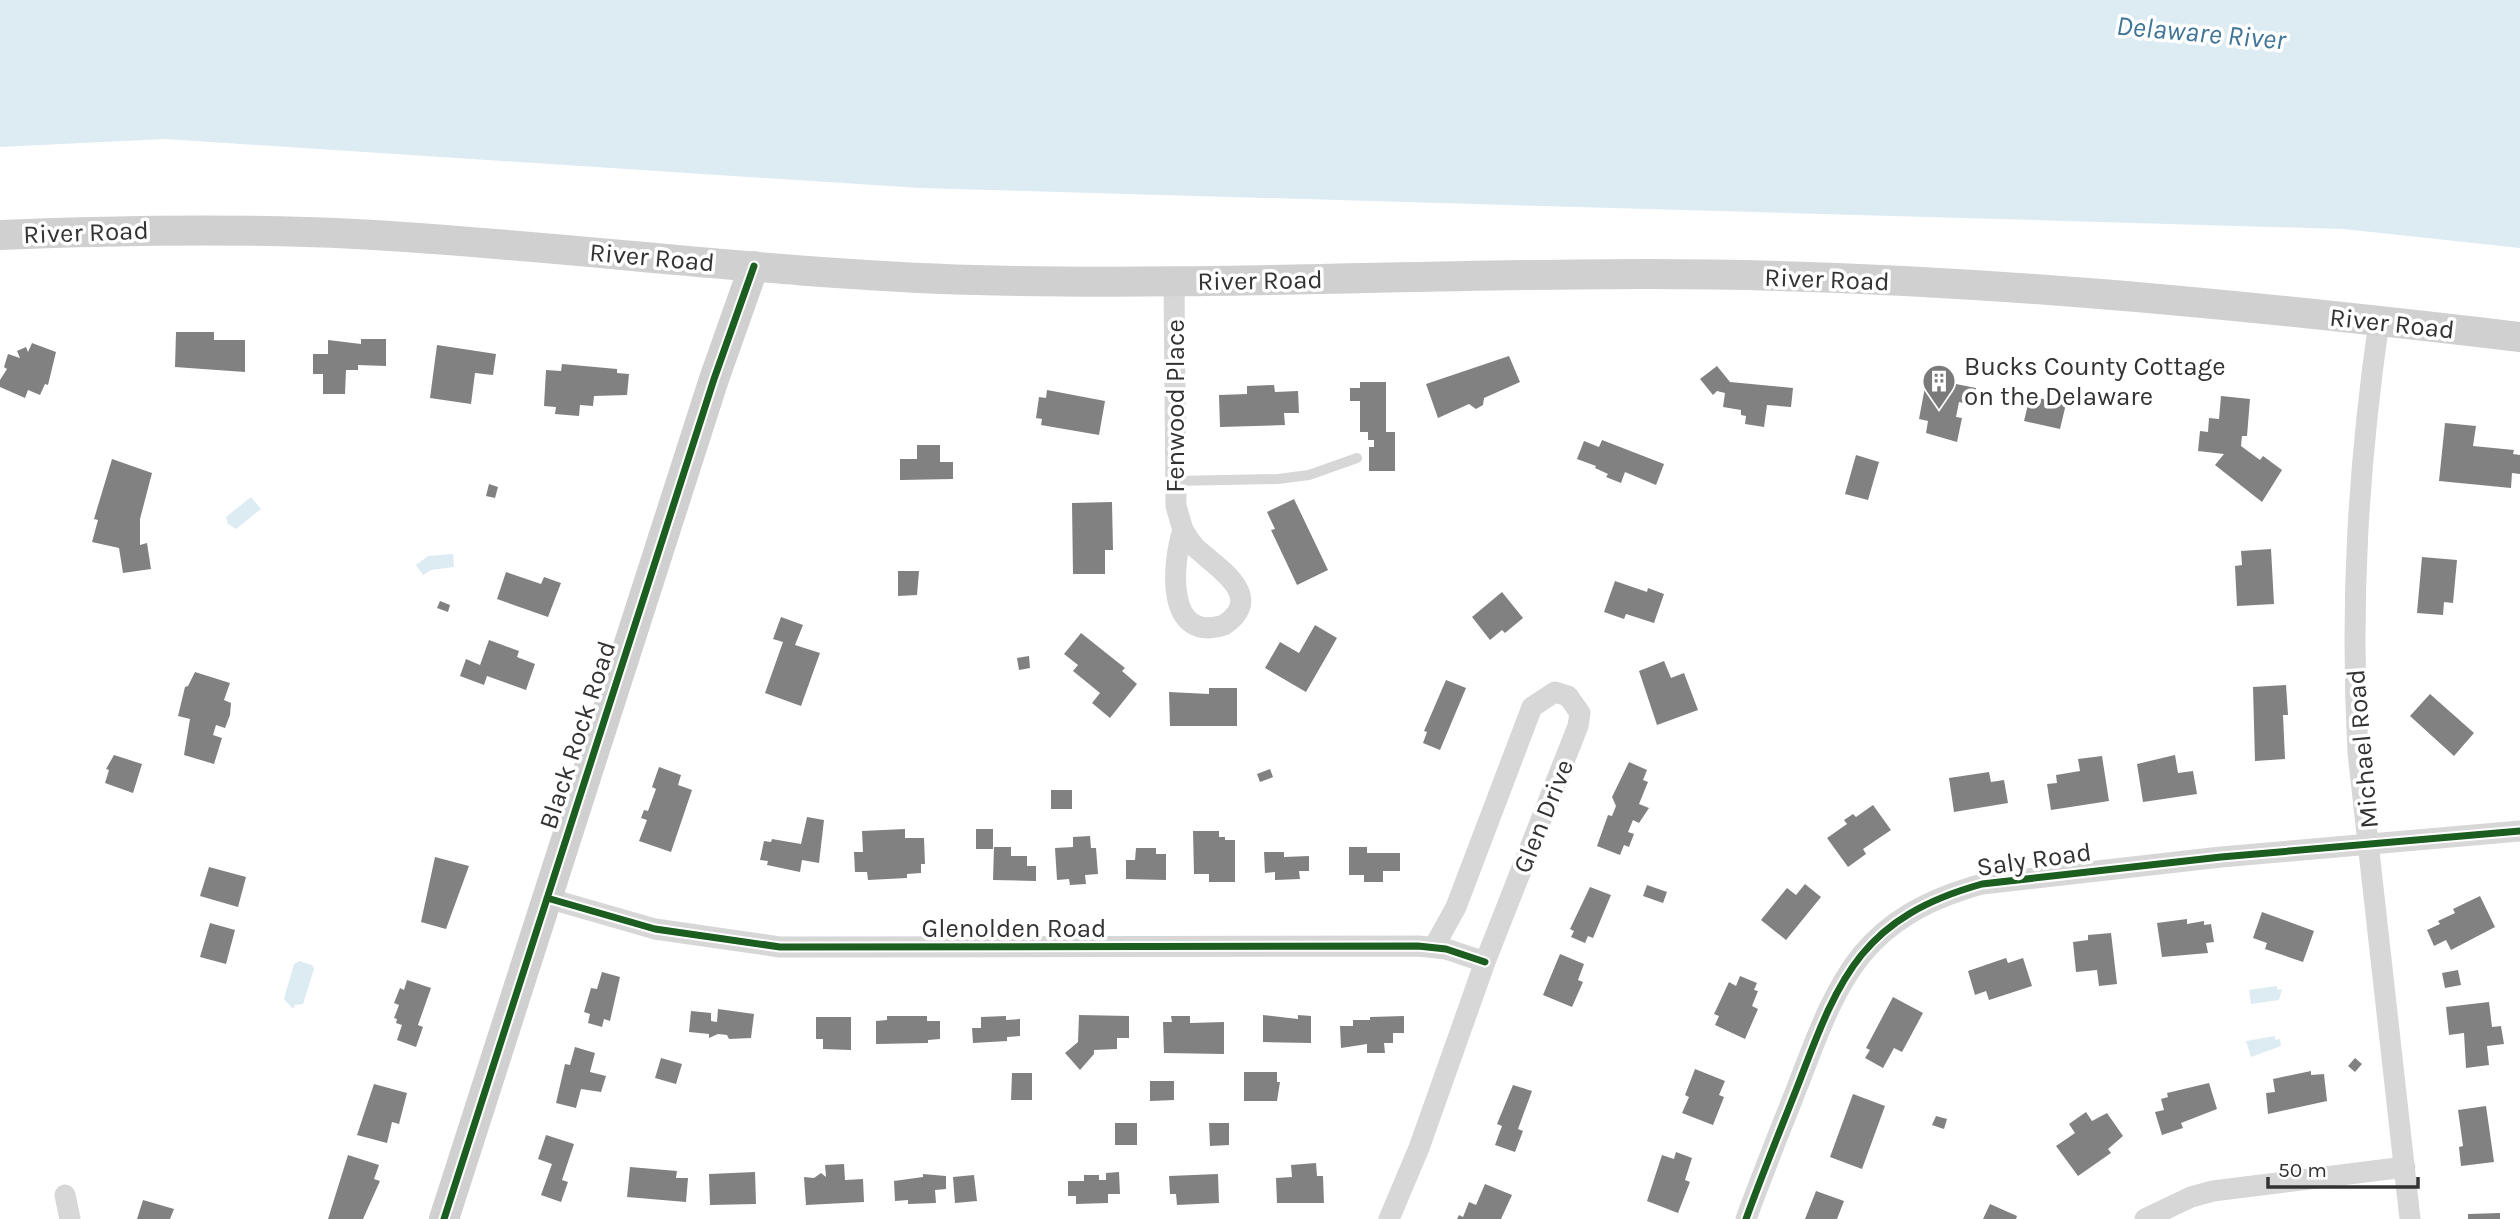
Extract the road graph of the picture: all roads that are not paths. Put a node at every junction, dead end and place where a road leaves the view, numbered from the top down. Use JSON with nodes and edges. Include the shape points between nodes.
{"nodes":[{"id":1,"x":0,"y":235,"type":"edge"},
{"id":2,"x":754,"y":266,"type":"junction"},
{"id":3,"x":1174,"y":282,"type":"junction"},
{"id":4,"x":2379,"y":321,"type":"junction"},
{"id":5,"x":2520,"y":337,"type":"edge"},
{"id":6,"x":1357,"y":458,"type":"dead end"},
{"id":7,"x":1175,"y":481,"type":"junction"},
{"id":8,"x":1183,"y":530,"type":"dead end"},
{"id":9,"x":2520,"y":831,"type":"edge"},
{"id":10,"x":2370,"y":844,"type":"junction"},
{"id":11,"x":547,"y":898,"type":"junction"},
{"id":12,"x":1434,"y":947,"type":"junction"},
{"id":13,"x":1485,"y":962,"type":"junction"},
{"id":14,"x":2405,"y":1167,"type":"junction"},
{"id":15,"x":65,"y":1195,"type":"dead end"},
{"id":16,"x":70,"y":1219,"type":"edge"},
{"id":17,"x":444,"y":1219,"type":"edge"},
{"id":18,"x":1388,"y":1219,"type":"edge"},
{"id":19,"x":1746,"y":1219,"type":"edge"},
{"id":20,"x":2146,"y":1219,"type":"edge"},
{"id":21,"x":2410,"y":1219,"type":"edge"}],
"edges":[{"from":1,"to":2,"type":"main road","name":"River Road","via":[[119,230],[357,234]]},
{"from":2,"to":3,"type":"main road","name":"River Road","via":[[925,278]]},
{"from":2,"to":11,"type":"main road","name":"Black Rock Road"},
{"from":3,"to":4,"type":"main road","name":"River Road","via":[[1648,274],[1825,278],[2131,298]]},
{"from":3,"to":7,"type":"street","name":"Fenwood Place"},
{"from":4,"to":5,"type":"main road","name":"River Road"},
{"from":4,"to":10,"type":"street","name":"Michael Road","via":[[2364,428],[2353,608],[2358,753]]},
{"from":6,"to":7,"type":"lane","via":[[1309,475],[1278,479]]},
{"from":7,"to":8,"type":"street","name":"Fenwood Place"},
{"from":9,"to":10,"type":"street","name":"Saly Road"},
{"from":10,"to":14,"type":"street","name":"Michael Road"},
{"from":10,"to":19,"type":"street","name":"Saly Road","via":[[1982,884],[1920,907],[1892,925],[1846,973],[1830,1002]]},
{"from":11,"to":12,"type":"street","name":"Glenolden Road","via":[[655,929],[780,947]]},
{"from":11,"to":17,"type":"main road","name":"Black Rock Road"},
{"from":12,"to":13,"type":"street","name":"Glenolden Road"},
{"from":12,"to":13,"type":"street","name":"Glen Drive","via":[[1456,908],[1526,718],[1546,695],[1561,693],[1575,703],[1580,713],[1578,726]]},
{"from":13,"to":18,"type":"street","name":"Glen Drive","via":[[1419,1148]]},
{"from":14,"to":20,"type":"street","via":[[2213,1191]]},
{"from":14,"to":21,"type":"street","name":"Michael Road"},
{"from":15,"to":16,"type":"street"}]}
